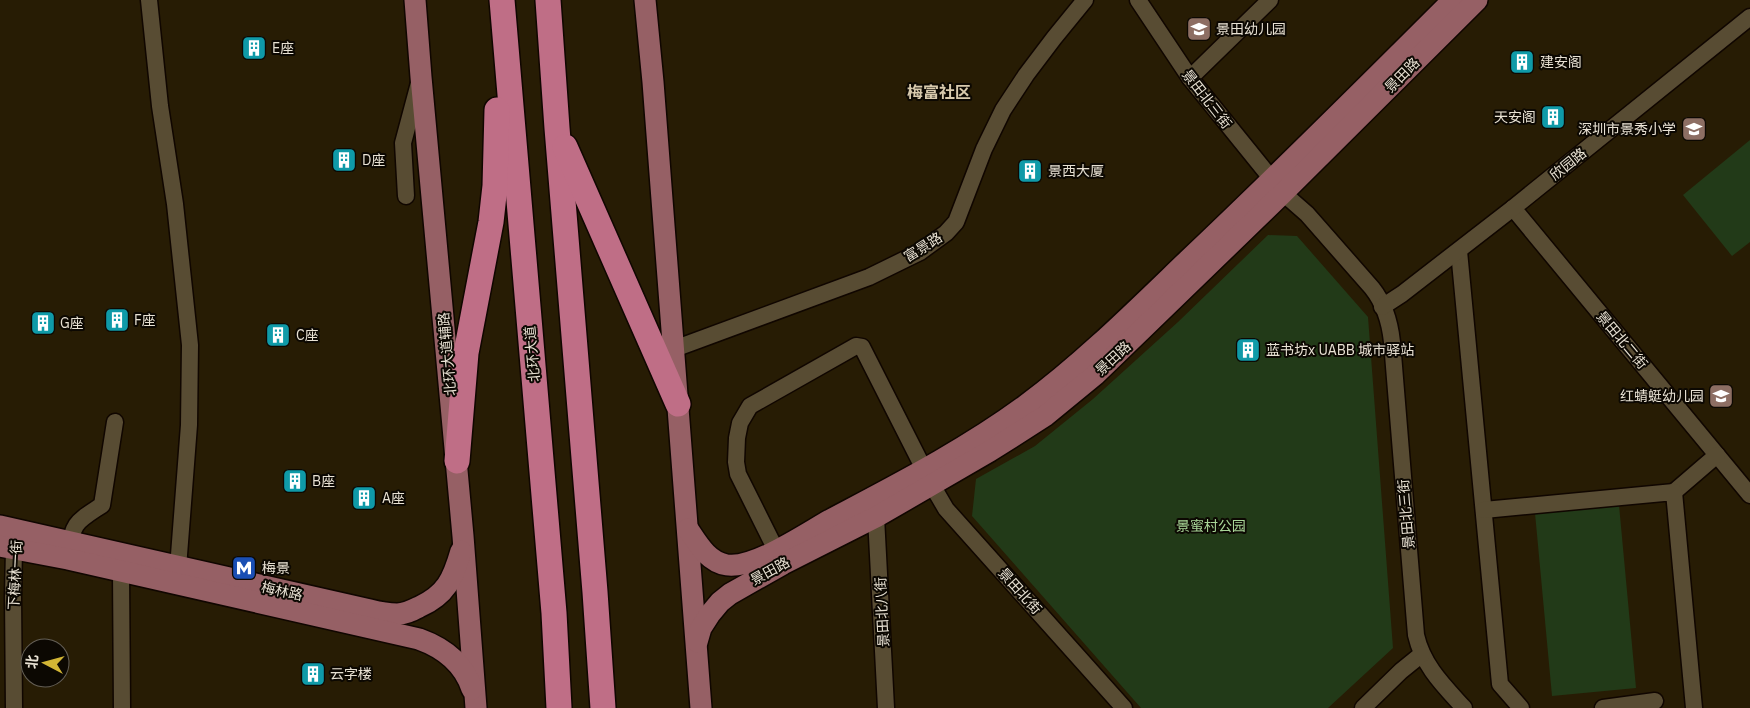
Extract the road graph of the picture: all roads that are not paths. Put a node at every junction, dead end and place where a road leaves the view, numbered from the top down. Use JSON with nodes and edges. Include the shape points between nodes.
{"nodes":[{"id":1,"x":149,"y":0,"type":"edge"},
{"id":2,"x":415,"y":0,"type":"edge"},
{"id":3,"x":501,"y":0,"type":"edge"},
{"id":4,"x":548,"y":0,"type":"edge"},
{"id":5,"x":645,"y":0,"type":"edge"},
{"id":6,"x":1085,"y":0,"type":"edge"},
{"id":7,"x":1138,"y":0,"type":"edge"},
{"id":8,"x":1270,"y":0,"type":"edge"},
{"id":9,"x":1453,"y":0,"type":"edge"},
{"id":10,"x":1477,"y":0,"type":"edge"},
{"id":11,"x":1750,"y":17,"type":"edge"},
{"id":12,"x":421,"y":77,"type":"junction"},
{"id":13,"x":1190,"y":78,"type":"junction"},
{"id":14,"x":557,"y":128,"type":"junction"},
{"id":15,"x":1278,"y":187,"type":"junction"},
{"id":16,"x":406,"y":196,"type":"dead end"},
{"id":17,"x":1514,"y":208,"type":"junction"},
{"id":18,"x":1459,"y":251,"type":"junction"},
{"id":19,"x":1382,"y":307,"type":"junction"},
{"id":20,"x":674,"y":349,"type":"junction"},
{"id":21,"x":678,"y":404,"type":"junction"},
{"id":22,"x":114,"y":422,"type":"dead end"},
{"id":23,"x":1717,"y":455,"type":"junction"},
{"id":24,"x":457,"y":461,"type":"junction"},
{"id":25,"x":928,"y":477,"type":"junction"},
{"id":26,"x":1674,"y":492,"type":"junction"},
{"id":27,"x":1750,"y":495,"type":"edge"},
{"id":28,"x":1484,"y":510,"type":"junction"},
{"id":29,"x":876,"y":516,"type":"junction"},
{"id":30,"x":688,"y":529,"type":"junction"},
{"id":31,"x":463,"y":536,"type":"junction"},
{"id":32,"x":11,"y":540,"type":"edge"},
{"id":33,"x":69,"y":551,"type":"junction"},
{"id":34,"x":780,"y":557,"type":"junction"},
{"id":35,"x":178,"y":568,"type":"junction"},
{"id":36,"x":121,"y":572,"type":"junction"},
{"id":37,"x":697,"y":642,"type":"junction"},
{"id":38,"x":1422,"y":654,"type":"junction"},
{"id":39,"x":1654,"y":701,"type":"dead end"},
{"id":40,"x":476,"y":705,"type":"edge"},
{"id":41,"x":14,"y":708,"type":"edge"},
{"id":42,"x":22,"y":708,"type":"edge"},
{"id":43,"x":122,"y":708,"type":"edge"},
{"id":44,"x":560,"y":708,"type":"edge"},
{"id":45,"x":602,"y":708,"type":"edge"},
{"id":46,"x":701,"y":708,"type":"edge"},
{"id":47,"x":886,"y":708,"type":"edge"},
{"id":48,"x":1124,"y":708,"type":"edge"},
{"id":49,"x":1363,"y":708,"type":"edge"},
{"id":50,"x":1464,"y":708,"type":"edge"},
{"id":51,"x":1521,"y":708,"type":"edge"},
{"id":52,"x":1603,"y":708,"type":"edge"},
{"id":53,"x":1694,"y":708,"type":"edge"}],
"edges":[{"from":1,"to":35,"type":"street","via":[[190,345],[189,425]]},
{"from":2,"to":12,"type":"main road","name":"北环大道辅路"},
{"from":3,"to":24,"type":"highway","via":[[492,222],[466,354]]},
{"from":3,"to":44,"type":"highway","name":"北环大道"},
{"from":4,"to":14,"type":"highway"},
{"from":5,"to":20,"type":"main road"},
{"from":6,"to":20,"type":"street","name":"富景路","via":[[1003,110],[956,222],[946,233],[920,252],[869,277]]},
{"from":7,"to":13,"type":"street","name":"景田北三街"},
{"from":8,"to":13,"type":"street"},
{"from":9,"to":15,"type":"main road","name":"景田路"},
{"from":10,"to":15,"type":"main road","name":"景田路"},
{"from":11,"to":17,"type":"street","name":"欣园路"},
{"from":12,"to":16,"type":"street","via":[[403,143]]},
{"from":12,"to":24,"type":"main road","name":"北环大道辅路"},
{"from":13,"to":15,"type":"street","name":"景田北三街"},
{"from":14,"to":21,"type":"highway"},
{"from":14,"to":45,"type":"highway"},
{"from":15,"to":19,"type":"street","name":"景田北三街"},
{"from":15,"to":25,"type":"main road","name":"景田路","via":[[1051,386]]},
{"from":17,"to":18,"type":"street","name":"欣园路"},
{"from":17,"to":23,"type":"street","name":"景田北二街"},
{"from":18,"to":19,"type":"street","name":"欣园路"},
{"from":18,"to":28,"type":"street"},
{"from":19,"to":38,"type":"street","name":"景田北三街","via":[[1392,342],[1415,627]]},
{"from":20,"to":21,"type":"main road"},
{"from":21,"to":30,"type":"main road"},
{"from":22,"to":33,"type":"street","via":[[102,505],[78,520]]},
{"from":23,"to":26,"type":"street"},
{"from":23,"to":27,"type":"street","name":"景田北二街"},
{"from":24,"to":31,"type":"main road","name":"北环大道辅路"},
{"from":25,"to":29,"type":"main road","name":"景田路"},
{"from":25,"to":34,"type":"main road","name":"景田路"},
{"from":25,"to":34,"type":"street","name":"景田北街","via":[[863,348],[856,346],[750,406],[740,423],[736,449],[738,474]]},
{"from":25,"to":48,"type":"street","name":"景田北街","via":[[946,508]]},
{"from":26,"to":28,"type":"street"},
{"from":26,"to":53,"type":"street"},
{"from":28,"to":51,"type":"street","via":[[1500,684]]},
{"from":29,"to":34,"type":"main road","name":"景田路"},
{"from":29,"to":47,"type":"street","name":"景田北八街"},
{"from":30,"to":34,"type":"main road","name":"景田路","via":[[706,553],[722,563],[734,565]]},
{"from":30,"to":37,"type":"main road"},
{"from":31,"to":35,"type":"main road","name":"梅林路","via":[[457,565],[445,589],[431,602],[402,613],[370,610]]},
{"from":31,"to":40,"type":"main road","name":"北环大道辅路"},
{"from":32,"to":33,"type":"main road","name":"梅林路"},
{"from":32,"to":41,"type":"street","name":"下梅林一街"},
{"from":32,"to":42,"type":"street","name":"下梅林一街"},
{"from":33,"to":35,"type":"main road","name":"梅林路"},
{"from":33,"to":36,"type":"main road","name":"梅林路"},
{"from":34,"to":37,"type":"main road","name":"景田路","via":[[720,602],[705,621]]},
{"from":36,"to":40,"type":"main road","name":"梅林路","via":[[424,641],[451,656],[462,669]]},
{"from":36,"to":43,"type":"street"},
{"from":37,"to":46,"type":"main road"},
{"from":38,"to":49,"type":"street"},
{"from":38,"to":50,"type":"street","name":"景田北三街","via":[[1434,674]]},
{"from":39,"to":52,"type":"street"}]}
